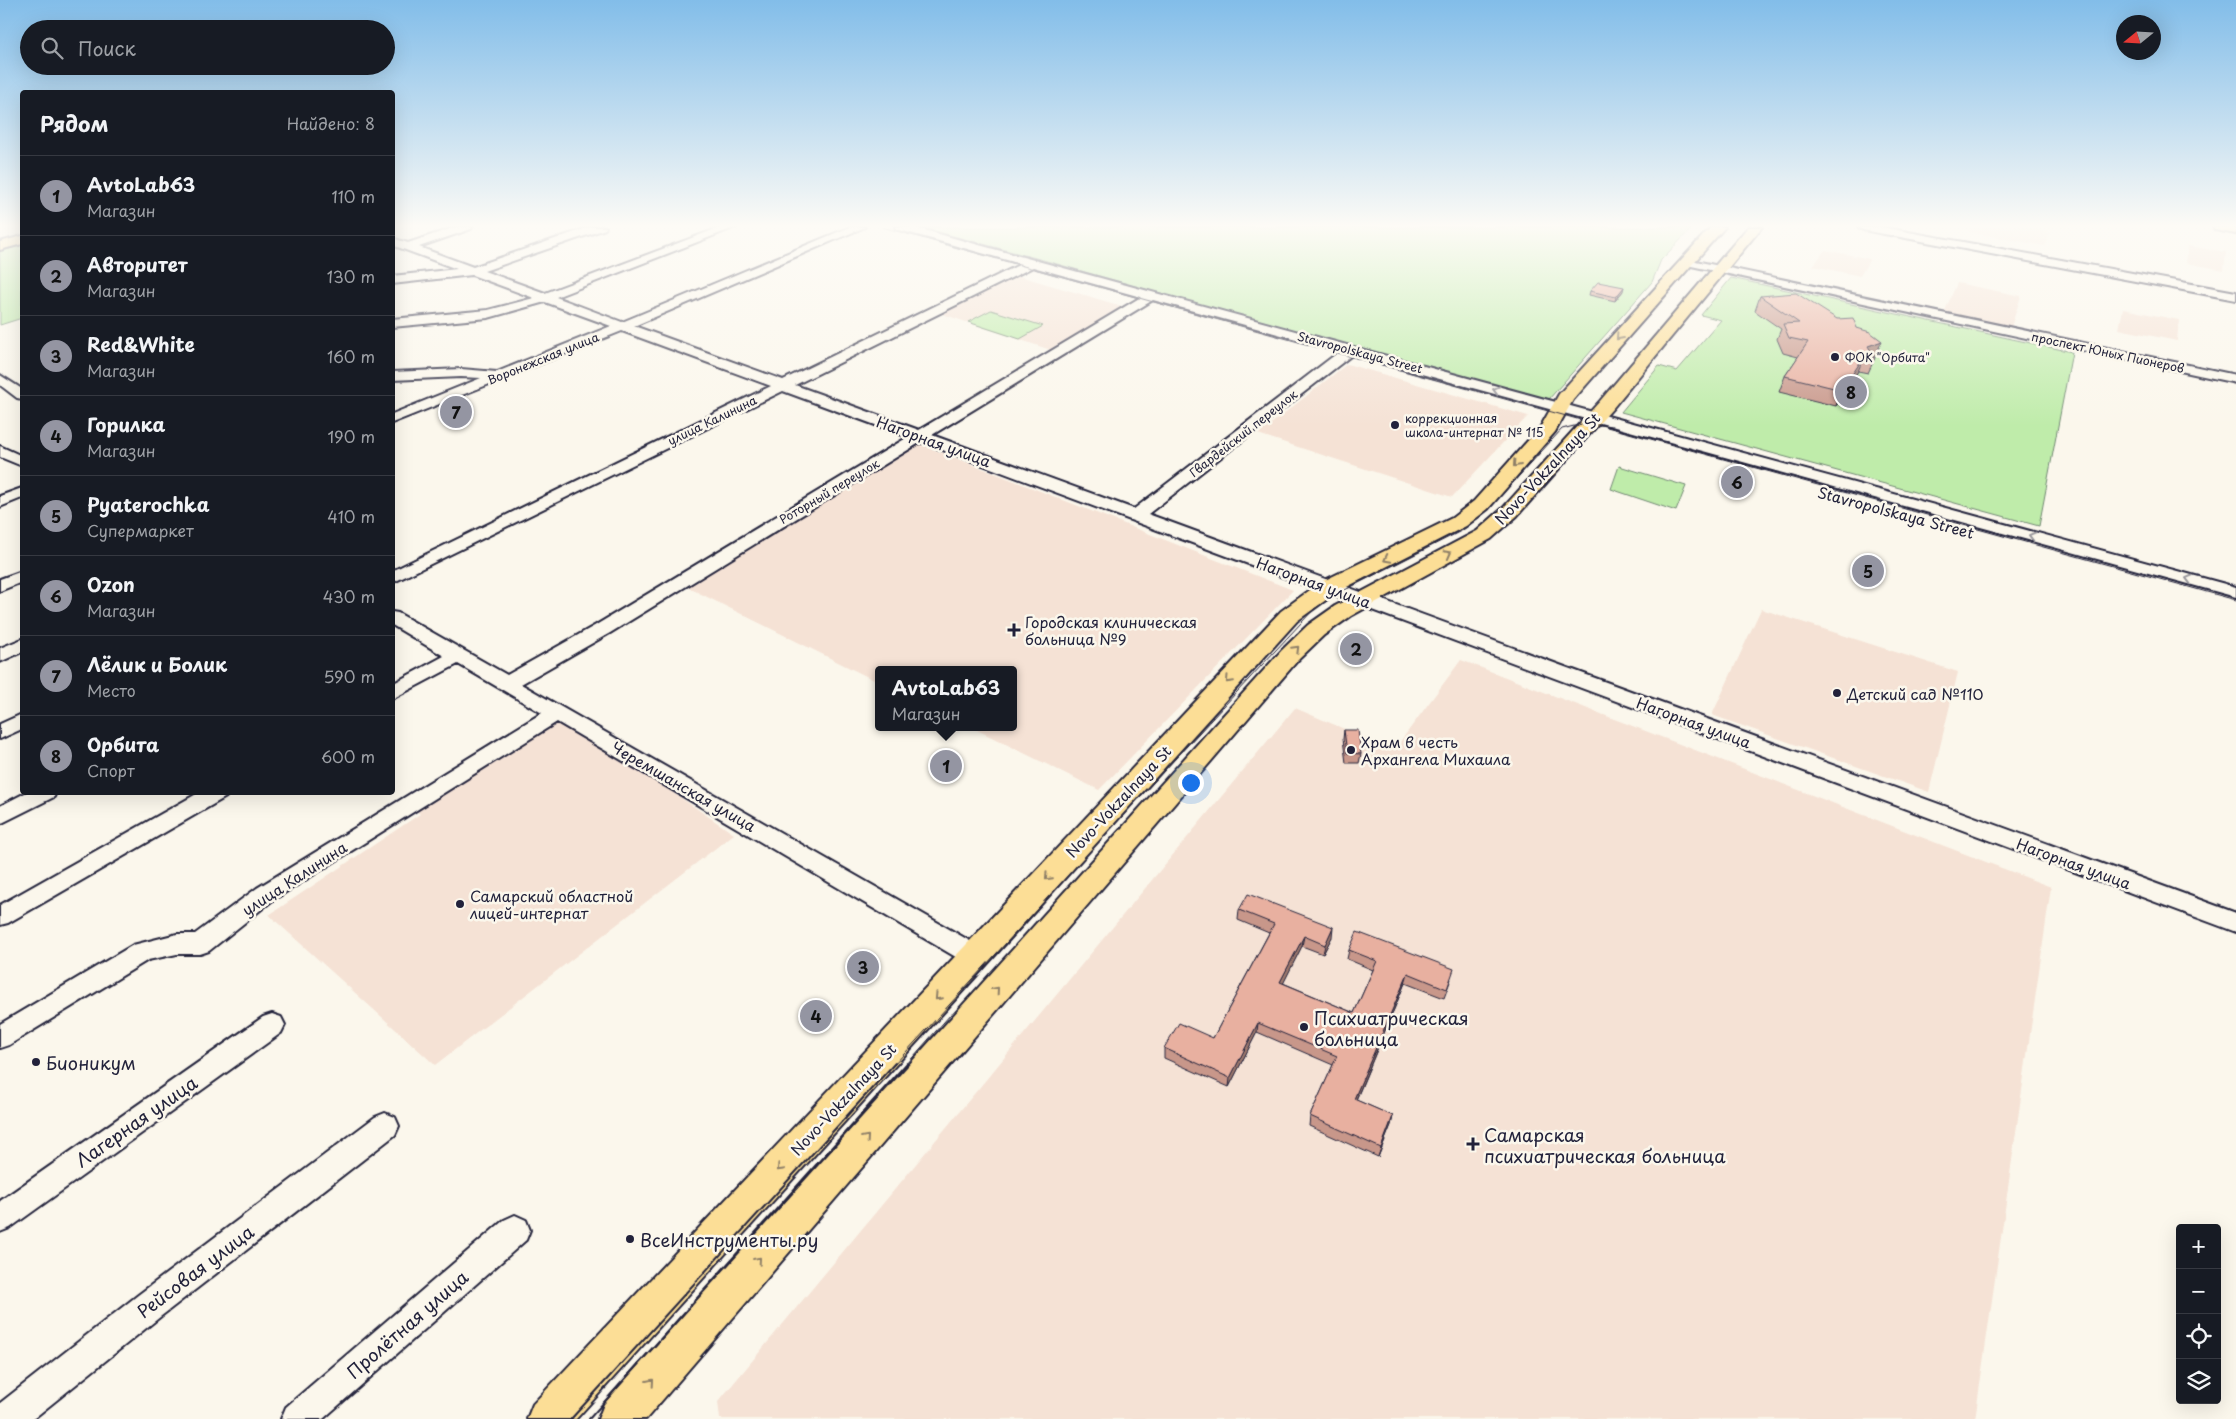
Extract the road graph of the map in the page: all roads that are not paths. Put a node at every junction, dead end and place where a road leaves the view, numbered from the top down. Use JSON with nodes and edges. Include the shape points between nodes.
{"nodes":[{"id":1,"x":534,"y":293,"type":"edge"},
{"id":2,"x":554,"y":293,"type":"edge"},
{"id":3,"x":701,"y":293,"type":"edge"},
{"id":4,"x":970,"y":293,"type":"edge"},
{"id":5,"x":1141,"y":293,"type":"edge"},
{"id":6,"x":1658,"y":293,"type":"edge"},
{"id":7,"x":1698,"y":293,"type":"edge"},
{"id":8,"x":1833,"y":293,"type":"edge"},
{"id":9,"x":2221,"y":293,"type":"edge"},
{"id":10,"x":1151,"y":296,"type":"junction"},
{"id":11,"x":2236,"y":296,"type":"edge"},
{"id":12,"x":544,"y":297,"type":"junction"},
{"id":13,"x":395,"y":323,"type":"edge"},
{"id":14,"x":623,"y":326,"type":"junction"},
{"id":15,"x":1350,"y":350,"type":"junction"},
{"id":16,"x":395,"y":376,"type":"edge"},
{"id":17,"x":497,"y":376,"type":"junction"},
{"id":18,"x":2236,"y":379,"type":"edge"},
{"id":19,"x":0,"y":380,"type":"edge"},
{"id":20,"x":782,"y":385,"type":"junction"},
{"id":21,"x":20,"y":394,"type":"edge"},
{"id":22,"x":1557,"y":412,"type":"junction"},
{"id":23,"x":395,"y":418,"type":"edge"},
{"id":24,"x":1590,"y":421,"type":"junction"},
{"id":25,"x":919,"y":436,"type":"junction"},
{"id":26,"x":20,"y":445,"type":"edge"},
{"id":27,"x":0,"y":451,"type":"edge"},
{"id":28,"x":20,"y":461,"type":"edge"},
{"id":29,"x":20,"y":494,"type":"edge"},
{"id":30,"x":0,"y":502,"type":"edge"},
{"id":31,"x":1136,"y":516,"type":"junction"},
{"id":32,"x":20,"y":577,"type":"edge"},
{"id":33,"x":395,"y":577,"type":"edge"},
{"id":34,"x":0,"y":586,"type":"edge"},
{"id":35,"x":1329,"y":587,"type":"junction"},
{"id":36,"x":2236,"y":592,"type":"edge"},
{"id":37,"x":1361,"y":599,"type":"junction"},
{"id":38,"x":2236,"y":605,"type":"edge"},
{"id":39,"x":395,"y":619,"type":"edge"},
{"id":40,"x":20,"y":646,"type":"edge"},
{"id":41,"x":0,"y":656,"type":"edge"},
{"id":42,"x":458,"y":656,"type":"junction"},
{"id":43,"x":506,"y":684,"type":"junction"},
{"id":44,"x":395,"y":691,"type":"edge"},
{"id":45,"x":556,"y":713,"type":"junction"},
{"id":46,"x":20,"y":722,"type":"edge"},
{"id":47,"x":0,"y":732,"type":"edge"},
{"id":48,"x":40,"y":795,"type":"edge"},
{"id":49,"x":213,"y":795,"type":"edge"},
{"id":50,"x":0,"y":816,"type":"edge"},
{"id":51,"x":0,"y":916,"type":"edge"},
{"id":52,"x":2236,"y":923,"type":"edge"},
{"id":53,"x":975,"y":956,"type":"junction"},
{"id":54,"x":272,"y":1025,"type":"dead end"},
{"id":55,"x":0,"y":1037,"type":"edge"},
{"id":56,"x":385,"y":1126,"type":"dead end"},
{"id":57,"x":0,"y":1218,"type":"edge"},
{"id":58,"x":515,"y":1230,"type":"dead end"},
{"id":59,"x":6,"y":1419,"type":"edge"},
{"id":60,"x":298,"y":1419,"type":"edge"},
{"id":61,"x":548,"y":1419,"type":"edge"},
{"id":62,"x":619,"y":1419,"type":"edge"}],
"edges":[{"from":1,"to":12,"type":"street","name":"Нагорная улица"},
{"from":2,"to":12,"type":"street"},
{"from":3,"to":14,"type":"street","name":"Воронежская улица"},
{"from":4,"to":20,"type":"street","name":"улица Калинина"},
{"from":5,"to":10,"type":"street","name":"Stavropolskaya Street"},
{"from":6,"to":22,"type":"main road","name":"Novo-Vokzalnaya St","one_way":true,"via":[[1565,398]]},
{"from":7,"to":24,"type":"main road","name":"Novo-Vokzalnaya St"},
{"from":8,"to":18,"type":"street","name":"проспект Юных Пионеров"},
{"from":9,"to":11,"type":"street"},
{"from":10,"to":15,"type":"street","name":"Stavropolskaya Street"},
{"from":10,"to":25,"type":"street","name":"Роторный переулок"},
{"from":12,"to":13,"type":"street","via":[[488,314]]},
{"from":12,"to":14,"type":"street","name":"Нагорная улица"},
{"from":14,"to":17,"type":"street","name":"Воронежская улица"},
{"from":14,"to":20,"type":"street","name":"Нагорная улица"},
{"from":22,"to":15,"type":"street","name":"Stavropolskaya Street","one_way":true},
{"from":15,"to":31,"type":"street","name":"Гвардейский переулок"},
{"from":16,"to":17,"type":"street","via":[[462,373]]},
{"from":17,"to":23,"type":"street","name":"Воронежская улица"},
{"from":19,"to":21,"type":"street"},
{"from":20,"to":25,"type":"street","name":"Нагорная улица"},
{"from":20,"to":33,"type":"street","name":"улица Калинина"},
{"from":22,"to":24,"type":"street","name":"Stavropolskaya Street"},
{"from":22,"to":35,"type":"main road","name":"Novo-Vokzalnaya St","one_way":true,"via":[[1549,428],[1481,505],[1459,522]]},
{"from":36,"to":24,"type":"street","name":"Stavropolskaya Street","one_way":true},
{"from":37,"to":24,"type":"main road","name":"Novo-Vokzalnaya St","one_way":true,"via":[[1484,535],[1510,512]]},
{"from":24,"to":38,"type":"street","name":"Stavropolskaya Street"},
{"from":25,"to":31,"type":"street","name":"Нагорная улица"},
{"from":25,"to":43,"type":"street","name":"Роторный переулок","via":[[603,629]]},
{"from":26,"to":27,"type":"street"},
{"from":27,"to":28,"type":"street"},
{"from":29,"to":30,"type":"street"},
{"from":31,"to":35,"type":"street","name":"Нагорная улица"},
{"from":32,"to":34,"type":"street"},
{"from":35,"to":37,"type":"street","name":"Нагорная улица"},
{"from":35,"to":53,"type":"main road","name":"Novo-Vokzalnaya St","one_way":true,"via":[[1289,616]]},
{"from":37,"to":52,"type":"street","name":"Нагорная улица"},
{"from":62,"to":37,"type":"main road","name":"Novo-Vokzalnaya St","one_way":true,"via":[[1290,655],[1330,620]]},
{"from":39,"to":42,"type":"street","name":"Черемшанская улица"},
{"from":40,"to":41,"type":"street"},
{"from":42,"to":43,"type":"street","name":"Черемшанская улица"},
{"from":42,"to":44,"type":"street"},
{"from":43,"to":45,"type":"street","name":"Черемшанская улица"},
{"from":45,"to":53,"type":"street","name":"Черемшанская улица"},
{"from":45,"to":55,"type":"street","name":"улица Калинина","via":[[264,894],[200,944],[178,944],[142,952]]},
{"from":46,"to":47,"type":"street"},
{"from":48,"to":50,"type":"street"},
{"from":49,"to":51,"type":"street"},
{"from":53,"to":61,"type":"main road","name":"Novo-Vokzalnaya St","one_way":true},
{"from":54,"to":57,"type":"street","name":"Лагерная улица"},
{"from":56,"to":59,"type":"street","name":"Рейсовая улица"},
{"from":58,"to":60,"type":"street","name":"Пролётная улица"}]}
